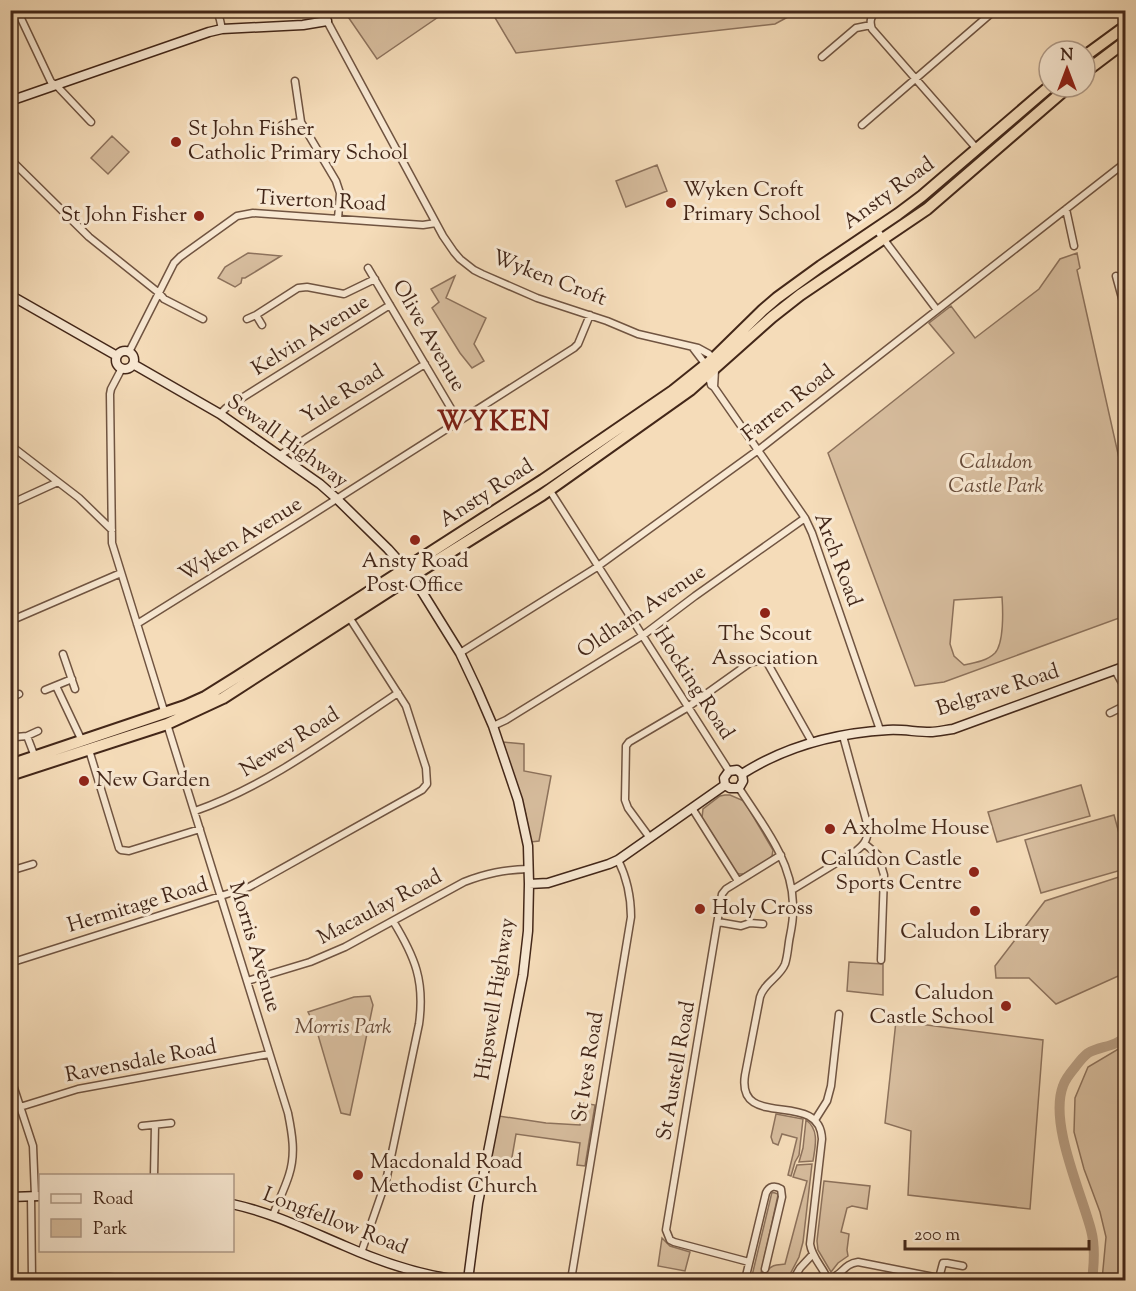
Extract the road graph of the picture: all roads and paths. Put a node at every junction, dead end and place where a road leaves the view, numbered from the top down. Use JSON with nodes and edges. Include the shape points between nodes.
{"nodes":[{"id":1,"x":17,"y":10,"type":"edge"},
{"id":2,"x":217,"y":10,"type":"edge"},
{"id":3,"x":321,"y":10,"type":"edge"},
{"id":4,"x":877,"y":10,"type":"edge"},
{"id":5,"x":995,"y":10,"type":"edge"},
{"id":6,"x":327,"y":21,"type":"junction"},
{"id":7,"x":871,"y":25,"type":"junction"},
{"id":8,"x":1125,"y":27,"type":"edge"},
{"id":9,"x":222,"y":29,"type":"junction"},
{"id":10,"x":1125,"y":40,"type":"edge"},
{"id":11,"x":1097,"y":47,"type":"edge"},
{"id":12,"x":822,"y":57,"type":"dead end"},
{"id":13,"x":1097,"y":62,"type":"edge"},
{"id":14,"x":916,"y":79,"type":"junction"},
{"id":15,"x":295,"y":81,"type":"dead end"},
{"id":16,"x":56,"y":85,"type":"junction"},
{"id":17,"x":1037,"y":98,"type":"edge"},
{"id":18,"x":1054,"y":99,"type":"edge"},
{"id":19,"x":10,"y":101,"type":"edge"},
{"id":20,"x":91,"y":122,"type":"dead end"},
{"id":21,"x":301,"y":122,"type":"junction"},
{"id":22,"x":1027,"y":122,"type":"junction"},
{"id":23,"x":282,"y":124,"type":"dead end"},
{"id":24,"x":862,"y":125,"type":"dead end"},
{"id":25,"x":977,"y":150,"type":"junction"},
{"id":26,"x":10,"y":159,"type":"edge"},
{"id":27,"x":1125,"y":164,"type":"edge"},
{"id":28,"x":1066,"y":209,"type":"junction"},
{"id":29,"x":338,"y":219,"type":"junction"},
{"id":30,"x":436,"y":223,"type":"junction"},
{"id":31,"x":876,"y":229,"type":"junction"},
{"id":32,"x":884,"y":239,"type":"junction"},
{"id":33,"x":1074,"y":246,"type":"dead end"},
{"id":34,"x":368,"y":268,"type":"dead end"},
{"id":35,"x":1116,"y":276,"type":"dead end"},
{"id":36,"x":375,"y":279,"type":"junction"},
{"id":37,"x":1123,"y":292,"type":"edge"},
{"id":38,"x":159,"y":293,"type":"junction"},
{"id":39,"x":10,"y":295,"type":"edge"},
{"id":40,"x":390,"y":305,"type":"junction"},
{"id":41,"x":1125,"y":309,"type":"edge"},
{"id":42,"x":937,"y":310,"type":"junction"},
{"id":43,"x":256,"y":315,"type":"junction"},
{"id":44,"x":590,"y":315,"type":"junction"},
{"id":45,"x":203,"y":319,"type":"dead end"},
{"id":46,"x":247,"y":319,"type":"dead end"},
{"id":47,"x":262,"y":325,"type":"dead end"},
{"id":48,"x":129,"y":352,"type":"junction"},
{"id":49,"x":117,"y":356,"type":"junction"},
{"id":50,"x":133,"y":364,"type":"junction"},
{"id":51,"x":425,"y":364,"type":"junction"},
{"id":52,"x":710,"y":367,"type":"junction"},
{"id":53,"x":122,"y":368,"type":"junction"},
{"id":54,"x":220,"y":414,"type":"junction"},
{"id":55,"x":459,"y":422,"type":"junction"},
{"id":56,"x":10,"y":445,"type":"edge"},
{"id":57,"x":758,"y":450,"type":"junction"},
{"id":58,"x":280,"y":455,"type":"junction"},
{"id":59,"x":58,"y":482,"type":"junction"},
{"id":60,"x":548,"y":488,"type":"junction"},
{"id":61,"x":337,"y":499,"type":"junction"},
{"id":62,"x":10,"y":504,"type":"edge"},
{"id":63,"x":805,"y":518,"type":"junction"},
{"id":64,"x":112,"y":531,"type":"junction"},
{"id":65,"x":598,"y":566,"type":"junction"},
{"id":66,"x":408,"y":572,"type":"junction"},
{"id":67,"x":121,"y":573,"type":"junction"},
{"id":68,"x":349,"y":617,"type":"junction"},
{"id":69,"x":10,"y":621,"type":"edge"},
{"id":70,"x":136,"y":624,"type":"junction"},
{"id":71,"x":642,"y":636,"type":"junction"},
{"id":72,"x":460,"y":653,"type":"junction"},
{"id":73,"x":63,"y":654,"type":"dead end"},
{"id":74,"x":1125,"y":666,"type":"edge"},
{"id":75,"x":1115,"y":670,"type":"junction"},
{"id":76,"x":72,"y":680,"type":"junction"},
{"id":77,"x":56,"y":686,"type":"junction"},
{"id":78,"x":75,"y":689,"type":"dead end"},
{"id":79,"x":45,"y":690,"type":"dead end"},
{"id":80,"x":1125,"y":690,"type":"edge"},
{"id":81,"x":398,"y":693,"type":"junction"},
{"id":82,"x":19,"y":694,"type":"dead end"},
{"id":83,"x":10,"y":698,"type":"edge"},
{"id":84,"x":1125,"y":705,"type":"edge"},
{"id":85,"x":688,"y":707,"type":"junction"},
{"id":86,"x":1110,"y":713,"type":"dead end"},
{"id":87,"x":166,"y":719,"type":"junction"},
{"id":88,"x":493,"y":726,"type":"junction"},
{"id":89,"x":10,"y":728,"type":"edge"},
{"id":90,"x":880,"y":730,"type":"junction"},
{"id":91,"x":38,"y":731,"type":"dead end"},
{"id":92,"x":27,"y":736,"type":"junction"},
{"id":93,"x":843,"y":736,"type":"junction"},
{"id":94,"x":812,"y":742,"type":"junction"},
{"id":95,"x":86,"y":745,"type":"junction"},
{"id":96,"x":35,"y":757,"type":"junction"},
{"id":97,"x":10,"y":765,"type":"edge"},
{"id":98,"x":729,"y":771,"type":"junction"},
{"id":99,"x":742,"y":774,"type":"junction"},
{"id":100,"x":10,"y":775,"type":"edge"},
{"id":101,"x":725,"y":785,"type":"junction"},
{"id":102,"x":739,"y":788,"type":"junction"},
{"id":103,"x":692,"y":808,"type":"junction"},
{"id":104,"x":195,"y":811,"type":"junction"},
{"id":105,"x":200,"y":829,"type":"junction"},
{"id":106,"x":650,"y":838,"type":"junction"},
{"id":107,"x":865,"y":844,"type":"junction"},
{"id":108,"x":781,"y":855,"type":"junction"},
{"id":109,"x":618,"y":860,"type":"junction"},
{"id":110,"x":33,"y":864,"type":"dead end"},
{"id":111,"x":528,"y":869,"type":"junction"},
{"id":112,"x":10,"y":871,"type":"edge"},
{"id":113,"x":738,"y":881,"type":"junction"},
{"id":114,"x":529,"y":884,"type":"junction"},
{"id":115,"x":792,"y":890,"type":"junction"},
{"id":116,"x":221,"y":897,"type":"junction"},
{"id":117,"x":393,"y":921,"type":"junction"},
{"id":118,"x":718,"y":922,"type":"junction"},
{"id":119,"x":763,"y":924,"type":"dead end"},
{"id":120,"x":881,"y":960,"type":"dead end"},
{"id":121,"x":10,"y":963,"type":"edge"},
{"id":122,"x":247,"y":981,"type":"junction"},
{"id":123,"x":839,"y":1014,"type":"dead end"},
{"id":124,"x":269,"y":1054,"type":"junction"},
{"id":125,"x":10,"y":1076,"type":"edge"},
{"id":126,"x":20,"y":1107,"type":"junction"},
{"id":127,"x":815,"y":1120,"type":"junction"},
{"id":128,"x":171,"y":1122,"type":"dead end"},
{"id":129,"x":155,"y":1125,"type":"junction"},
{"id":130,"x":142,"y":1126,"type":"dead end"},
{"id":131,"x":154,"y":1174,"type":"edge"},
{"id":132,"x":36,"y":1196,"type":"edge"},
{"id":133,"x":10,"y":1197,"type":"edge"},
{"id":134,"x":234,"y":1205,"type":"edge"},
{"id":135,"x":273,"y":1215,"type":"junction"},
{"id":136,"x":361,"y":1253,"type":"junction"},
{"id":137,"x":813,"y":1254,"type":"junction"},
{"id":138,"x":749,"y":1262,"type":"junction"},
{"id":139,"x":963,"y":1266,"type":"dead end"},
{"id":140,"x":765,"y":1269,"type":"dead end"},
{"id":141,"x":10,"y":1278,"type":"edge"},
{"id":142,"x":32,"y":1278,"type":"junction"},
{"id":143,"x":939,"y":1279,"type":"edge"},
{"id":144,"x":144,"y":1281,"type":"edge"},
{"id":145,"x":459,"y":1281,"type":"edge"},
{"id":146,"x":468,"y":1281,"type":"edge"},
{"id":147,"x":571,"y":1281,"type":"edge"},
{"id":148,"x":745,"y":1281,"type":"edge"},
{"id":149,"x":793,"y":1281,"type":"edge"},
{"id":150,"x":828,"y":1281,"type":"edge"}],
"edges":[{"from":1,"to":16,"type":"street","via":[[51,82]]},
{"from":2,"to":9,"type":"street"},
{"from":3,"to":6,"type":"street","name":"Wyken Croft"},
{"from":4,"to":7,"type":"street"},
{"from":5,"to":14,"type":"street"},
{"from":6,"to":9,"type":"street"},
{"from":6,"to":30,"type":"street","name":"Wyken Croft"},
{"from":7,"to":12,"type":"street","via":[[856,28]]},
{"from":7,"to":14,"type":"street"},
{"from":8,"to":11,"type":"highway"},
{"from":9,"to":16,"type":"street"},
{"from":10,"to":13,"type":"highway"},
{"from":14,"to":24,"type":"street"},
{"from":14,"to":25,"type":"street"},
{"from":15,"to":21,"type":"street"},
{"from":16,"to":19,"type":"street"},
{"from":16,"to":20,"type":"street"},
{"from":17,"to":25,"type":"highway","name":"Ansty Road"},
{"from":18,"to":22,"type":"highway","name":"Ansty Road"},
{"from":21,"to":23,"type":"street"},
{"from":21,"to":29,"type":"street","via":[[336,181],[340,193]]},
{"from":22,"to":25,"type":"highway","via":[[986,152]]},
{"from":22,"to":32,"type":"highway","name":"Ansty Road","via":[[927,209]]},
{"from":25,"to":31,"type":"highway","name":"Ansty Road"},
{"from":26,"to":38,"type":"street","via":[[89,237]]},
{"from":27,"to":28,"type":"street","name":"Farren Road"},
{"from":28,"to":33,"type":"street"},
{"from":28,"to":42,"type":"street","name":"Farren Road"},
{"from":29,"to":30,"type":"street","name":"Tiverton Road"},
{"from":29,"to":38,"type":"street","name":"Tiverton Road","via":[[253,213],[237,216],[180,257]]},
{"from":30,"to":44,"type":"street","name":"Wyken Croft","via":[[454,252],[474,270],[537,298]]},
{"from":31,"to":32,"type":"street"},
{"from":31,"to":52,"type":"highway","name":"Ansty Road","via":[[791,286]]},
{"from":32,"to":42,"type":"street"},
{"from":32,"to":52,"type":"highway","name":"Ansty Road","via":[[793,300]]},
{"from":34,"to":36,"type":"street","name":"Olive Avenue"},
{"from":35,"to":37,"type":"street"},
{"from":36,"to":40,"type":"street","name":"Olive Avenue"},
{"from":36,"to":43,"type":"street","via":[[344,294],[301,288]]},
{"from":37,"to":41,"type":"street"},
{"from":38,"to":45,"type":"street"},
{"from":38,"to":48,"type":"street","name":"Tiverton Road"},
{"from":39,"to":49,"type":"street"},
{"from":40,"to":51,"type":"street","name":"Olive Avenue"},
{"from":40,"to":54,"type":"street","name":"Kelvin Avenue"},
{"from":42,"to":57,"type":"street","name":"Farren Road"},
{"from":43,"to":46,"type":"street"},
{"from":43,"to":47,"type":"street"},
{"from":44,"to":52,"type":"street","name":"Wyken Croft","via":[[641,335],[698,348],[707,352]]},
{"from":44,"to":55,"type":"street","name":"Wyken Avenue","via":[[574,348]]},
{"from":48,"to":49,"type":"street"},
{"from":48,"to":50,"type":"street"},
{"from":49,"to":53,"type":"street"},
{"from":50,"to":53,"type":"street"},
{"from":50,"to":54,"type":"street","name":"Sewall Highway"},
{"from":51,"to":55,"type":"street","name":"Olive Avenue"},
{"from":51,"to":58,"type":"street","name":"Yule Road"},
{"from":52,"to":57,"type":"street","name":"Arch Road","via":[[714,387]]},
{"from":52,"to":60,"type":"highway","name":"Ansty Road","via":[[658,402]]},
{"from":53,"to":64,"type":"street","name":"Morris Avenue","via":[[110,394]]},
{"from":54,"to":58,"type":"street","name":"Sewall Highway"},
{"from":55,"to":61,"type":"street","name":"Wyken Avenue"},
{"from":56,"to":59,"type":"street"},
{"from":57,"to":63,"type":"street","name":"Arch Road"},
{"from":57,"to":65,"type":"street","name":"Farren Road"},
{"from":58,"to":61,"type":"street","name":"Sewall Highway"},
{"from":59,"to":62,"type":"street"},
{"from":59,"to":64,"type":"street"},
{"from":60,"to":65,"type":"street","name":"Hocking Road"},
{"from":60,"to":66,"type":"highway","name":"Ansty Road"},
{"from":61,"to":66,"type":"street","name":"Sewall Highway"},
{"from":61,"to":70,"type":"street","name":"Wyken Avenue"},
{"from":63,"to":71,"type":"street","name":"Oldham Avenue"},
{"from":63,"to":90,"type":"street","name":"Arch Road"},
{"from":64,"to":67,"type":"street","name":"Morris Avenue"},
{"from":65,"to":71,"type":"street","name":"Hocking Road"},
{"from":65,"to":72,"type":"street","name":"Farren Road"},
{"from":66,"to":68,"type":"highway","name":"Ansty Road"},
{"from":66,"to":72,"type":"street","name":"Hipswell Highway"},
{"from":66,"to":87,"type":"highway","name":"Ansty Road"},
{"from":67,"to":69,"type":"street"},
{"from":67,"to":70,"type":"street","name":"Morris Avenue"},
{"from":68,"to":81,"type":"street"},
{"from":68,"to":87,"type":"highway","name":"Ansty Road","via":[[223,698],[182,718]]},
{"from":70,"to":87,"type":"street","name":"Morris Avenue"},
{"from":71,"to":85,"type":"street","name":"Hocking Road"},
{"from":71,"to":88,"type":"street","name":"Oldham Avenue"},
{"from":72,"to":88,"type":"street","name":"Hipswell Highway"},
{"from":73,"to":76,"type":"street"},
{"from":74,"to":75,"type":"street","name":"Belgrave Road"},
{"from":75,"to":80,"type":"street"},
{"from":75,"to":90,"type":"street","name":"Belgrave Road","via":[[952,729]]},
{"from":76,"to":77,"type":"street"},
{"from":76,"to":78,"type":"street"},
{"from":77,"to":79,"type":"street"},
{"from":77,"to":95,"type":"street"},
{"from":81,"to":104,"type":"street","name":"Newey Road","via":[[265,781]]},
{"from":81,"to":116,"type":"street","name":"Hermitage Road","via":[[409,713],[426,768],[422,790],[249,887]]},
{"from":82,"to":83,"type":"street"},
{"from":84,"to":86,"type":"street"},
{"from":85,"to":94,"type":"street","via":[[751,662],[763,661]]},
{"from":85,"to":98,"type":"street","name":"Hocking Road"},
{"from":85,"to":106,"type":"street","via":[[626,746],[625,800]]},
{"from":87,"to":95,"type":"highway","name":"Ansty Road"},
{"from":87,"to":104,"type":"street","name":"Morris Avenue"},
{"from":88,"to":111,"type":"street","name":"Hipswell Highway","via":[[518,800],[528,846]]},
{"from":89,"to":92,"type":"street","via":[[16,736]]},
{"from":90,"to":93,"type":"street","name":"Belgrave Road"},
{"from":91,"to":92,"type":"street"},
{"from":92,"to":96,"type":"street"},
{"from":93,"to":94,"type":"street","name":"Belgrave Road"},
{"from":93,"to":107,"type":"street","via":[[868,827]]},
{"from":94,"to":99,"type":"street","name":"Belgrave Road","via":[[780,753]]},
{"from":95,"to":96,"type":"highway","name":"Ansty Road"},
{"from":95,"to":100,"type":"highway","name":"Ansty Road"},
{"from":95,"to":105,"type":"street","via":[[121,850],[127,852]]},
{"from":96,"to":97,"type":"highway","name":"Ansty Road"},
{"from":98,"to":99,"type":"street"},
{"from":98,"to":101,"type":"street"},
{"from":99,"to":102,"type":"street"},
{"from":101,"to":102,"type":"street"},
{"from":101,"to":103,"type":"street"},
{"from":102,"to":108,"type":"street"},
{"from":103,"to":106,"type":"street"},
{"from":103,"to":113,"type":"street"},
{"from":104,"to":105,"type":"street","name":"Morris Avenue"},
{"from":105,"to":116,"type":"street","name":"Morris Avenue"},
{"from":106,"to":109,"type":"street"},
{"from":107,"to":115,"type":"street"},
{"from":107,"to":120,"type":"street","via":[[878,855],[884,875]]},
{"from":108,"to":113,"type":"street","name":"St Austell Road"},
{"from":108,"to":115,"type":"street"},
{"from":109,"to":114,"type":"street","via":[[548,884]]},
{"from":109,"to":147,"type":"street","name":"St Ives Road","via":[[626,878],[631,917]]},
{"from":110,"to":112,"type":"street"},
{"from":111,"to":114,"type":"street","name":"Hipswell Highway"},
{"from":111,"to":117,"type":"street","name":"Macaulay Road","via":[[479,876]]},
{"from":113,"to":118,"type":"street","name":"St Austell Road","via":[[723,892]]},
{"from":114,"to":146,"type":"street","name":"Hipswell Highway","via":[[524,971],[478,1203]]},
{"from":115,"to":127,"type":"street","via":[[793,914],[785,961],[760,994],[744,1088],[757,1105],[801,1112]]},
{"from":116,"to":121,"type":"street","name":"Hermitage Road"},
{"from":116,"to":122,"type":"street","name":"Morris Avenue"},
{"from":117,"to":122,"type":"street","name":"Macaulay Road","via":[[325,957]]},
{"from":117,"to":136,"type":"street","via":[[416,966],[421,1008],[386,1181]]},
{"from":118,"to":119,"type":"street"},
{"from":118,"to":138,"type":"street","name":"St Austell Road","via":[[666,1230],[674,1242]]},
{"from":122,"to":124,"type":"street","name":"Morris Avenue"},
{"from":123,"to":127,"type":"street","via":[[831,1086]]},
{"from":124,"to":126,"type":"street","name":"Ravensdale Road","via":[[78,1089]]},
{"from":124,"to":135,"type":"street","name":"Morris Avenue","via":[[288,1113],[293,1144],[289,1175]]},
{"from":125,"to":126,"type":"street"},
{"from":126,"to":132,"type":"street","via":[[33,1146]]},
{"from":127,"to":137,"type":"street","via":[[822,1139],[811,1240]]},
{"from":128,"to":129,"type":"street"},
{"from":129,"to":130,"type":"street"},
{"from":129,"to":131,"type":"street"},
{"from":132,"to":133,"type":"street"},
{"from":132,"to":142,"type":"street"},
{"from":134,"to":135,"type":"street","name":"Longfellow Road"},
{"from":135,"to":136,"type":"street","name":"Longfellow Road"},
{"from":136,"to":145,"type":"street","name":"Longfellow Road","via":[[416,1272]]},
{"from":137,"to":149,"type":"street"},
{"from":137,"to":150,"type":"street"},
{"from":138,"to":140,"type":"street","via":[[766,1193],[768,1188],[777,1187],[782,1197]]},
{"from":138,"to":148,"type":"street"},
{"from":139,"to":143,"type":"street","via":[[943,1263]]},
{"from":141,"to":142,"type":"street"},
{"from":142,"to":144,"type":"street","via":[[108,1277]]},
{"from":143,"to":150,"type":"street","via":[[858,1262]]}]}
